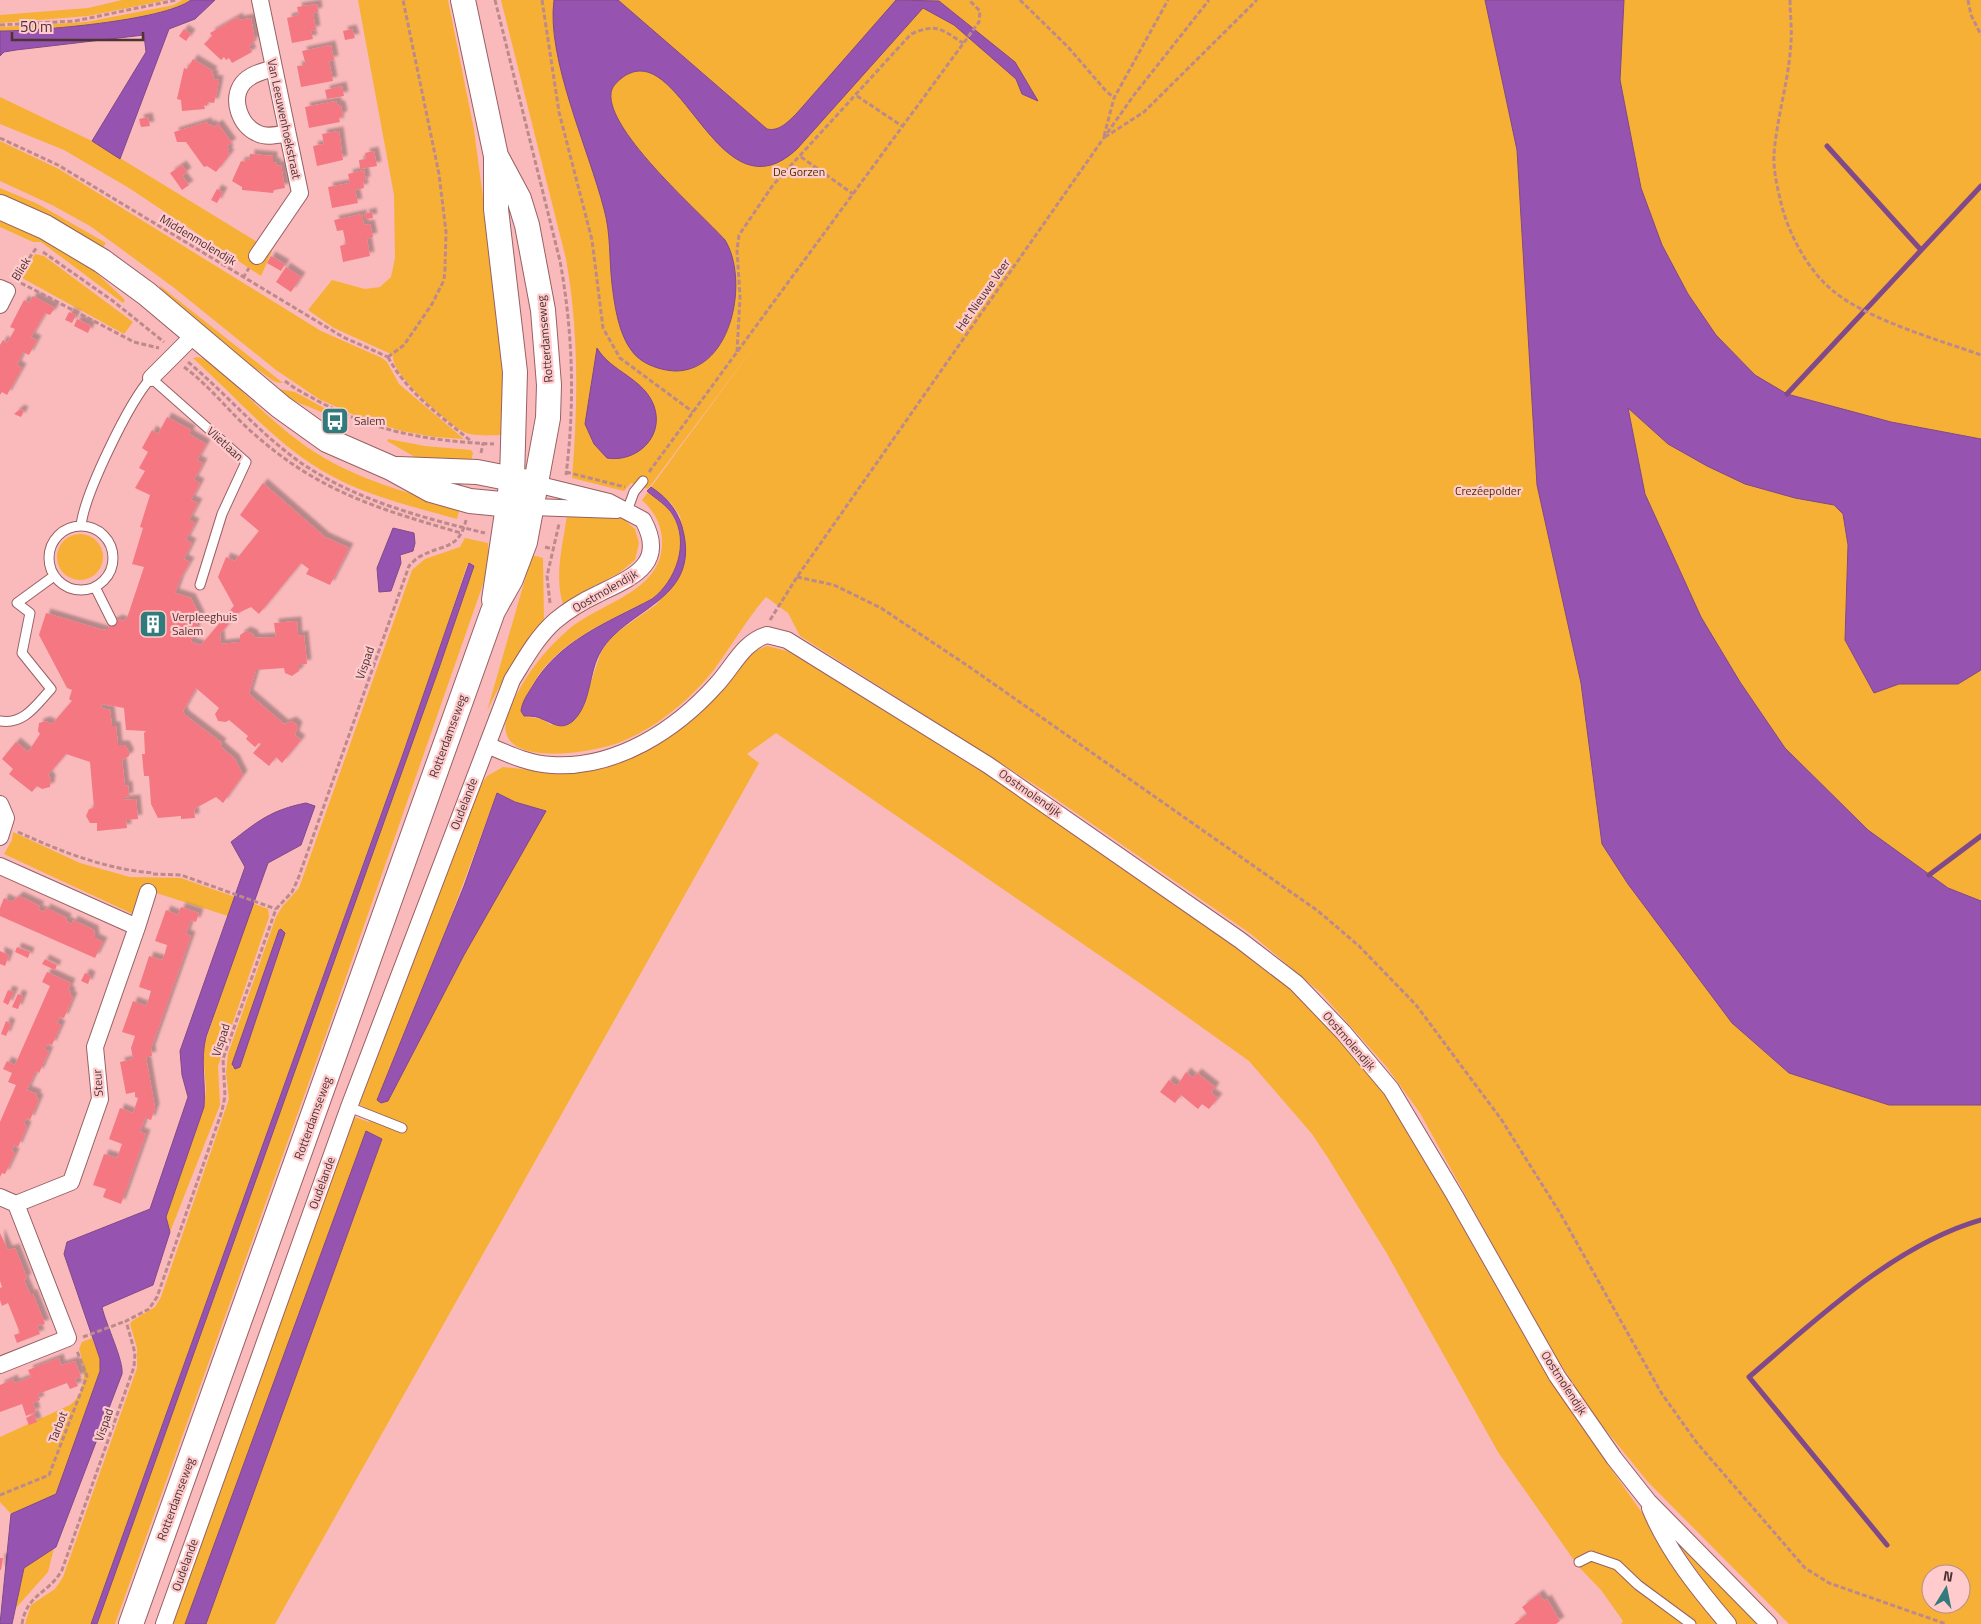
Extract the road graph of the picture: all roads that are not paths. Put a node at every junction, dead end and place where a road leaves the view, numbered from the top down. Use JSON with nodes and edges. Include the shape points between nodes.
{"nodes":[{"id":1,"x":260,"y":0,"type":"edge"},
{"id":2,"x":463,"y":0,"type":"edge"},
{"id":3,"x":274,"y":68,"type":"junction"},
{"id":4,"x":287,"y":133,"type":"junction"},
{"id":5,"x":496,"y":156,"type":"junction"},
{"id":6,"x":0,"y":207,"type":"edge"},
{"id":7,"x":257,"y":256,"type":"dead end"},
{"id":8,"x":0,"y":288,"type":"edge"},
{"id":9,"x":0,"y":305,"type":"edge"},
{"id":10,"x":195,"y":334,"type":"junction"},
{"id":11,"x":151,"y":378,"type":"junction"},
{"id":12,"x":391,"y":468,"type":"junction"},
{"id":13,"x":512,"y":479,"type":"junction"},
{"id":14,"x":643,"y":481,"type":"road end"},
{"id":15,"x":536,"y":484,"type":"junction"},
{"id":16,"x":520,"y":506,"type":"junction"},
{"id":17,"x":626,"y":511,"type":"junction"},
{"id":18,"x":81,"y":526,"type":"junction"},
{"id":19,"x":54,"y":576,"type":"junction"},
{"id":20,"x":200,"y":585,"type":"dead end"},
{"id":21,"x":95,"y":587,"type":"junction"},
{"id":22,"x":112,"y":620,"type":"dead end"},
{"id":23,"x":0,"y":720,"type":"edge"},
{"id":24,"x":487,"y":745,"type":"junction"},
{"id":25,"x":0,"y":804,"type":"edge"},
{"id":26,"x":2,"y":831,"type":"edge"},
{"id":27,"x":0,"y":866,"type":"edge"},
{"id":28,"x":148,"y":892,"type":"road end"},
{"id":29,"x":137,"y":927,"type":"junction"},
{"id":30,"x":349,"y":1107,"type":"junction"},
{"id":31,"x":402,"y":1128,"type":"dead end"},
{"id":32,"x":0,"y":1197,"type":"edge"},
{"id":33,"x":16,"y":1204,"type":"junction"},
{"id":34,"x":0,"y":1365,"type":"edge"},
{"id":35,"x":1648,"y":1501,"type":"junction"},
{"id":36,"x":1579,"y":1562,"type":"dead end"},
{"id":37,"x":131,"y":1624,"type":"edge"},
{"id":38,"x":164,"y":1624,"type":"edge"},
{"id":39,"x":1690,"y":1624,"type":"edge"},
{"id":40,"x":1728,"y":1624,"type":"edge"},
{"id":41,"x":1769,"y":1624,"type":"edge"}],
"edges":[{"from":1,"to":3,"type":"street","name":"Van Leeuwenhoekstraat"},
{"from":2,"to":5,"type":"main road","name":"Rotterdamseweg"},
{"from":3,"to":4,"type":"street","name":"Van Leeuwenhoekstraat"},
{"from":3,"to":4,"type":"street","via":[[258,72],[242,83],[238,112],[257,134]]},
{"from":4,"to":7,"type":"street","name":"Van Leeuwenhoekstraat","via":[[300,193]]},
{"from":5,"to":13,"type":"main road","name":"Rotterdamseweg","via":[[496,209],[515,372]]},
{"from":5,"to":15,"type":"main road","name":"Rotterdamseweg","via":[[519,199],[528,225],[543,310],[550,385],[548,418]]},
{"from":6,"to":10,"type":"main road","via":[[45,227],[102,261]]},
{"from":8,"to":9,"type":"street","name":"Bliek","via":[[7,292]]},
{"from":10,"to":11,"type":"street"},
{"from":10,"to":12,"type":"main road","via":[[281,407],[327,440]]},
{"from":11,"to":18,"type":"lane","via":[[141,389],[109,452],[82,512]]},
{"from":11,"to":20,"type":"lane","name":"Vlietlaan","via":[[246,462],[222,514]]},
{"from":12,"to":13,"type":"main road","via":[[477,472]]},
{"from":12,"to":16,"type":"main road","via":[[453,498]]},
{"from":13,"to":15,"type":"main road"},
{"from":13,"to":16,"type":"main road","name":"Rotterdamseweg"},
{"from":14,"to":17,"type":"lane"},
{"from":15,"to":16,"type":"main road","name":"Rotterdamseweg"},
{"from":15,"to":17,"type":"street","name":"Oostmolendijk","via":[[580,493]]},
{"from":16,"to":17,"type":"street"},
{"from":16,"to":37,"type":"main road","name":"Rotterdamseweg","via":[[522,552],[512,579],[492,611]]},
{"from":17,"to":24,"type":"street","name":"Oostmolendijk","via":[[643,520],[648,529],[650,550],[647,563],[639,573],[595,595],[556,620],[512,680]]},
{"from":18,"to":19,"type":"lane","via":[[70,528],[52,543],[49,560]]},
{"from":18,"to":21,"type":"lane","via":[[101,533],[112,551],[110,572]]},
{"from":19,"to":21,"type":"lane","via":[[65,586],[80,590]]},
{"from":19,"to":23,"type":"lane","via":[[17,603],[30,613],[22,653],[51,689],[25,716],[11,723]]},
{"from":21,"to":22,"type":"lane"},
{"from":24,"to":30,"type":"street","name":"Oudelande"},
{"from":24,"to":35,"type":"street","name":"Oostmolendijk","via":[[524,760],[552,765],[583,763],[616,755],[662,732],[694,708],[749,643],[767,635],[787,640],[988,765],[1240,940],[1296,983],[1343,1032],[1391,1089],[1557,1376]]},
{"from":25,"to":26,"type":"street","via":[[6,818]]},
{"from":27,"to":29,"type":"street"},
{"from":28,"to":29,"type":"street","name":"Steur"},
{"from":29,"to":33,"type":"street","name":"Steur","via":[[95,1047],[100,1100],[71,1182]]},
{"from":30,"to":31,"type":"lane"},
{"from":30,"to":38,"type":"street","name":"Oudelande"},
{"from":32,"to":33,"type":"street"},
{"from":33,"to":34,"type":"street","via":[[76,1338]]},
{"from":35,"to":40,"type":"street","name":"Oostmolendijk","via":[[1659,1530],[1706,1599]]},
{"from":35,"to":41,"type":"street","name":"Oostmolendijk"},
{"from":36,"to":39,"type":"lane","via":[[1591,1556],[1617,1565]]}]}
